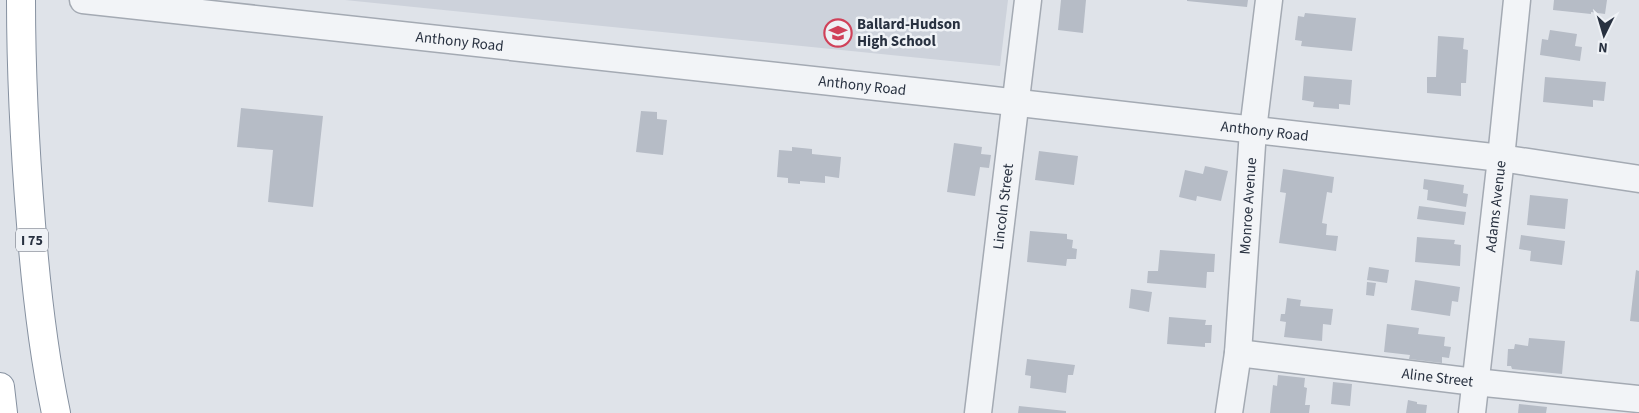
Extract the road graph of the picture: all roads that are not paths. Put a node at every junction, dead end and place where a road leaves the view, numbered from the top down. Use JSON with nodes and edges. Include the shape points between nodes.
{"nodes":[{"id":1,"x":21,"y":0,"type":"edge"},
{"id":2,"x":83,"y":0,"type":"edge"},
{"id":3,"x":1028,"y":0,"type":"edge"},
{"id":4,"x":1269,"y":0,"type":"edge"},
{"id":5,"x":1517,"y":0,"type":"edge"},
{"id":6,"x":1015,"y":102,"type":"junction"},
{"id":7,"x":1253,"y":130,"type":"junction"},
{"id":8,"x":1501,"y":158,"type":"junction"},
{"id":9,"x":1639,"y":179,"type":"edge"},
{"id":10,"x":1238,"y":353,"type":"junction"},
{"id":11,"x":1475,"y":382,"type":"junction"},
{"id":12,"x":0,"y":387,"type":"edge"},
{"id":13,"x":1639,"y":399,"type":"edge"},
{"id":14,"x":55,"y":404,"type":"edge"},
{"id":15,"x":3,"y":413,"type":"edge"},
{"id":16,"x":978,"y":413,"type":"edge"},
{"id":17,"x":1229,"y":413,"type":"edge"},
{"id":18,"x":1472,"y":413,"type":"edge"}],
"edges":[{"from":1,"to":14,"type":"highway","number":"I 75","via":[[20,67],[26,166],[40,317]]},
{"from":2,"to":6,"type":"street","name":"Anthony Road"},
{"from":3,"to":6,"type":"street","name":"Lincoln Street"},
{"from":4,"to":7,"type":"street","name":"Monroe Avenue"},
{"from":5,"to":8,"type":"street","name":"Adams Avenue"},
{"from":6,"to":7,"type":"street","name":"Anthony Road"},
{"from":6,"to":16,"type":"street","name":"Lincoln Street"},
{"from":7,"to":8,"type":"street","name":"Anthony Road"},
{"from":7,"to":10,"type":"street","name":"Monroe Avenue"},
{"from":8,"to":9,"type":"street","name":"Anthony Road"},
{"from":8,"to":11,"type":"street","name":"Adams Avenue"},
{"from":10,"to":11,"type":"street","name":"Aline Street"},
{"from":10,"to":17,"type":"street","name":"Monroe Avenue"},
{"from":11,"to":13,"type":"street","name":"Aline Street"},
{"from":11,"to":18,"type":"street","name":"Adams Avenue"},
{"from":12,"to":15,"type":"highway"}]}
